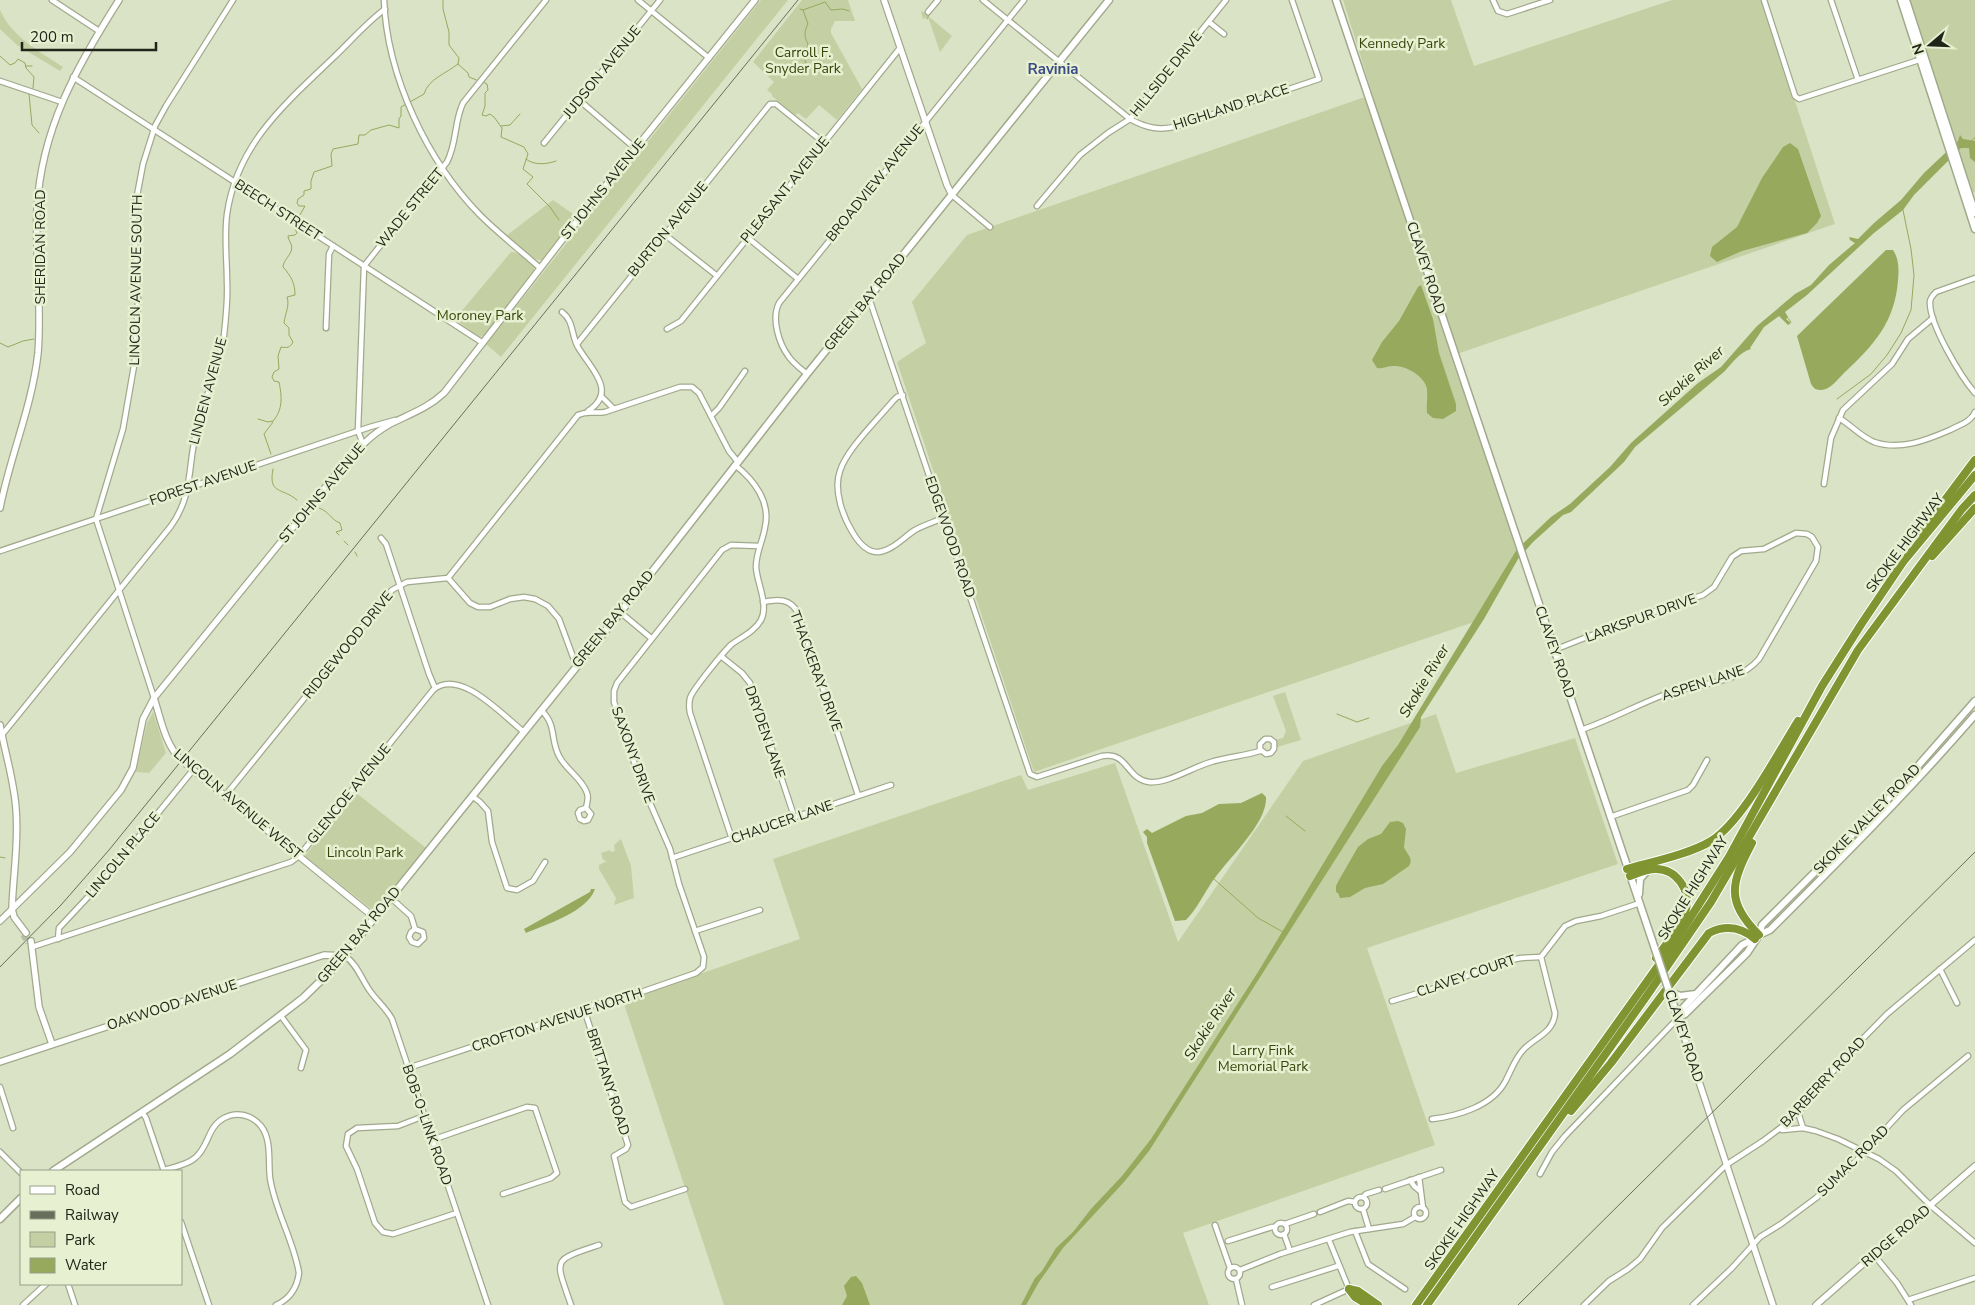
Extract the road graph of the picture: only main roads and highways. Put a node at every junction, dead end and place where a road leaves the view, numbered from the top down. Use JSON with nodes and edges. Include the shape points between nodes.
{"nodes":[{"id":1,"x":1109,"y":0,"type":"edge"},
{"id":2,"x":1336,"y":0,"type":"edge"},
{"id":3,"x":1901,"y":0,"type":"edge"},
{"id":4,"x":1906,"y":0,"type":"edge"},
{"id":5,"x":1923,"y":59,"type":"junction"},
{"id":6,"x":1957,"y":165,"type":"junction"},
{"id":7,"x":1975,"y":213,"type":"edge"},
{"id":8,"x":1975,"y":229,"type":"edge"},
{"id":9,"x":1975,"y":460,"type":"edge"},
{"id":10,"x":1975,"y":475,"type":"edge"},
{"id":11,"x":1975,"y":495,"type":"edge"},
{"id":12,"x":1975,"y":508,"type":"edge"},
{"id":13,"x":1903,"y":562,"type":"junction"},
{"id":14,"x":1884,"y":613,"type":"junction"},
{"id":15,"x":1822,"y":686,"type":"junction"},
{"id":16,"x":1975,"y":701,"type":"edge"},
{"id":17,"x":1975,"y":716,"type":"edge"},
{"id":18,"x":1920,"y":765,"type":"junction"},
{"id":19,"x":1926,"y":771,"type":"junction"},
{"id":20,"x":1776,"y":792,"type":"junction"},
{"id":21,"x":1894,"y":792,"type":"junction"},
{"id":22,"x":1901,"y":798,"type":"junction"},
{"id":23,"x":1650,"y":869,"type":"junction"},
{"id":24,"x":1629,"y":872,"type":"junction"},
{"id":25,"x":1640,"y":903,"type":"junction"},
{"id":26,"x":1757,"y":937,"type":"junction"},
{"id":27,"x":1669,"y":991,"type":"junction"},
{"id":28,"x":1697,"y":993,"type":"junction"},
{"id":29,"x":1678,"y":1018,"type":"junction"},
{"id":30,"x":1612,"y":1030,"type":"junction"},
{"id":31,"x":1535,"y":1152,"type":"junction"},
{"id":32,"x":55,"y":1170,"type":"edge"},
{"id":33,"x":20,"y":1199,"type":"edge"},
{"id":34,"x":0,"y":1219,"type":"edge"},
{"id":35,"x":1368,"y":1305,"type":"edge"},
{"id":36,"x":1378,"y":1305,"type":"edge"},
{"id":37,"x":1416,"y":1305,"type":"edge"},
{"id":38,"x":1426,"y":1305,"type":"edge"}],
"edges":[{"from":1,"to":32,"type":"main road","name":"GREEN BAY ROAD","via":[[345,956],[325,978],[230,1054]]},
{"from":2,"to":24,"type":"main road","name":"CLAVEY ROAD"},
{"from":3,"to":5,"type":"main road"},
{"from":4,"to":5,"type":"main road"},
{"from":5,"to":6,"type":"main road"},
{"from":6,"to":7,"type":"main road"},
{"from":6,"to":8,"type":"main road"},
{"from":9,"to":13,"type":"highway"},
{"from":10,"to":13,"type":"highway","name":"SKOKIE HIGHWAY"},
{"from":11,"to":14,"type":"highway","name":"SKOKIE HIGHWAY"},
{"from":12,"to":14,"type":"highway"},
{"from":13,"to":15,"type":"highway","name":"SKOKIE HIGHWAY"},
{"from":14,"to":20,"type":"highway","name":"SKOKIE HIGHWAY","via":[[1858,650]]},
{"from":15,"to":24,"type":"highway","via":[[1737,815],[1718,836],[1702,846]]},
{"from":15,"to":30,"type":"highway","name":"SKOKIE HIGHWAY","via":[[1704,898]]},
{"from":16,"to":18,"type":"main road","name":"SKOKIE VALLEY ROAD"},
{"from":17,"to":19,"type":"main road","name":"SKOKIE VALLEY ROAD"},
{"from":18,"to":19,"type":"main road"},
{"from":18,"to":21,"type":"main road","name":"SKOKIE VALLEY ROAD"},
{"from":19,"to":22,"type":"main road","name":"SKOKIE VALLEY ROAD"},
{"from":20,"to":26,"type":"highway","via":[[1740,866],[1736,884],[1739,911]]},
{"from":20,"to":31,"type":"highway","name":"SKOKIE HIGHWAY","via":[[1689,935]]},
{"from":21,"to":22,"type":"main road"},
{"from":21,"to":26,"type":"main road","name":"SKOKIE VALLEY ROAD","via":[[1762,925]]},
{"from":22,"to":26,"type":"main road","name":"SKOKIE VALLEY ROAD","via":[[1770,930]]},
{"from":23,"to":24,"type":"highway"},
{"from":23,"to":25,"type":"main road","via":[[1640,879]]},
{"from":23,"to":30,"type":"highway","via":[[1663,870],[1677,877],[1685,890],[1687,907],[1680,924],[1632,994]]},
{"from":24,"to":25,"type":"main road","name":"CLAVEY ROAD"},
{"from":25,"to":27,"type":"main road","name":"CLAVEY ROAD","bridge":true},
{"from":26,"to":28,"type":"main road","name":"SKOKIE VALLEY ROAD","via":[[1742,945]]},
{"from":26,"to":29,"type":"main road","name":"SKOKIE VALLEY ROAD","via":[[1748,953]]},
{"from":26,"to":31,"type":"highway","via":[[1730,928],[1709,933],[1611,1063]]},
{"from":27,"to":28,"type":"main road","via":[[1680,996]]},
{"from":27,"to":29,"type":"main road","name":"CLAVEY ROAD"},
{"from":28,"to":29,"type":"main road","name":"SKOKIE VALLEY ROAD"},
{"from":30,"to":37,"type":"highway","name":"SKOKIE HIGHWAY"},
{"from":31,"to":38,"type":"highway","name":"SKOKIE HIGHWAY"},
{"from":33,"to":34,"type":"main road"},
{"from":35,"to":36,"type":"highway","via":[[1349,1289],[1358,1291]]}]}
